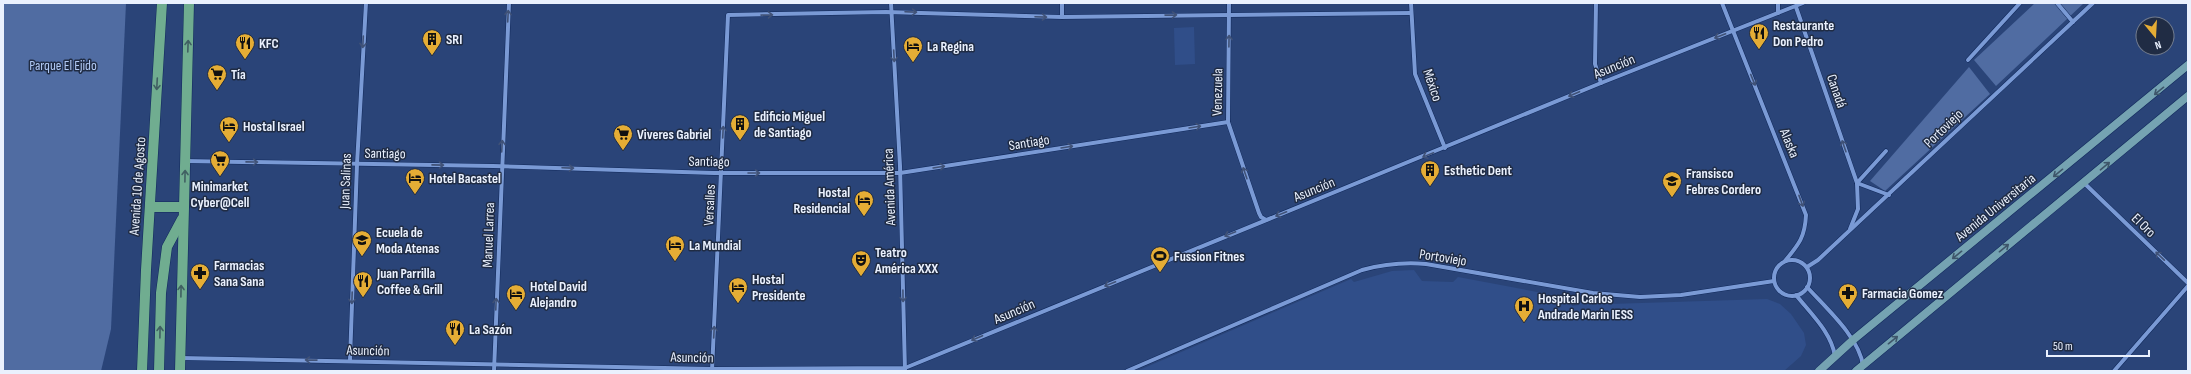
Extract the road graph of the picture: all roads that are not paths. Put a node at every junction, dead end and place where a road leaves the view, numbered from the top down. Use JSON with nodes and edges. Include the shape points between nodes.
{"nodes":[{"id":1,"x":162,"y":3,"type":"edge"},
{"id":2,"x":189,"y":3,"type":"edge"},
{"id":3,"x":366,"y":3,"type":"edge"},
{"id":4,"x":509,"y":3,"type":"edge"},
{"id":5,"x":891,"y":3,"type":"edge"},
{"id":6,"x":1062,"y":3,"type":"edge"},
{"id":7,"x":1229,"y":3,"type":"edge"},
{"id":8,"x":1411,"y":3,"type":"edge"},
{"id":9,"x":1596,"y":3,"type":"edge"},
{"id":10,"x":1722,"y":3,"type":"edge"},
{"id":11,"x":1778,"y":3,"type":"edge"},
{"id":12,"x":1803,"y":3,"type":"edge"},
{"id":13,"x":2020,"y":3,"type":"edge"},
{"id":14,"x":2057,"y":3,"type":"edge"},
{"id":15,"x":2093,"y":3,"type":"edge"},
{"id":16,"x":1796,"y":7,"type":"junction"},
{"id":17,"x":891,"y":12,"type":"junction"},
{"id":18,"x":1411,"y":13,"type":"junction"},
{"id":19,"x":1778,"y":13,"type":"junction"},
{"id":20,"x":1229,"y":15,"type":"junction"},
{"id":21,"x":1062,"y":17,"type":"junction"},
{"id":22,"x":2073,"y":22,"type":"junction"},
{"id":23,"x":1733,"y":31,"type":"junction"},
{"id":24,"x":1968,"y":60,"type":"dead end"},
{"id":25,"x":2188,"y":65,"type":"edge"},
{"id":26,"x":1601,"y":83,"type":"junction"},
{"id":27,"x":2188,"y":96,"type":"edge"},
{"id":28,"x":1228,"y":122,"type":"junction"},
{"id":29,"x":1445,"y":148,"type":"junction"},
{"id":30,"x":1886,"y":151,"type":"dead end"},
{"id":31,"x":185,"y":161,"type":"junction"},
{"id":32,"x":357,"y":164,"type":"junction"},
{"id":33,"x":501,"y":166,"type":"junction"},
{"id":34,"x":721,"y":173,"type":"junction"},
{"id":35,"x":900,"y":173,"type":"junction"},
{"id":36,"x":1857,"y":183,"type":"junction"},
{"id":37,"x":2084,"y":183,"type":"junction"},
{"id":38,"x":1890,"y":195,"type":"junction"},
{"id":39,"x":150,"y":207,"type":"junction"},
{"id":40,"x":184,"y":211,"type":"junction"},
{"id":41,"x":1266,"y":220,"type":"junction"},
{"id":42,"x":1848,"y":233,"type":"junction"},
{"id":43,"x":1785,"y":261,"type":"junction"},
{"id":44,"x":1807,"y":267,"type":"junction"},
{"id":45,"x":1774,"y":281,"type":"junction"},
{"id":46,"x":2188,"y":283,"type":"edge"},
{"id":47,"x":2188,"y":286,"type":"edge"},
{"id":48,"x":1807,"y":287,"type":"junction"},
{"id":49,"x":1796,"y":295,"type":"junction"},
{"id":50,"x":1853,"y":340,"type":"junction"},
{"id":51,"x":1835,"y":356,"type":"junction"},
{"id":52,"x":180,"y":358,"type":"junction"},
{"id":53,"x":350,"y":360,"type":"junction"},
{"id":54,"x":494,"y":364,"type":"junction"},
{"id":55,"x":1862,"y":368,"type":"edge"},
{"id":56,"x":712,"y":370,"type":"edge"},
{"id":57,"x":905,"y":370,"type":"edge"},
{"id":58,"x":142,"y":371,"type":"edge"},
{"id":59,"x":159,"y":371,"type":"edge"},
{"id":60,"x":180,"y":371,"type":"edge"},
{"id":61,"x":494,"y":371,"type":"edge"},
{"id":62,"x":1127,"y":371,"type":"edge"},
{"id":63,"x":1819,"y":371,"type":"edge"},
{"id":64,"x":1856,"y":371,"type":"edge"},
{"id":65,"x":2114,"y":371,"type":"edge"}],
"edges":[{"from":1,"to":39,"type":"main road","name":"Avenida 10 de Agosto","one_way":true},
{"from":31,"to":2,"type":"main road","one_way":true},
{"from":3,"to":32,"type":"street","name":"Juan Salinas","one_way":true},
{"from":33,"to":4,"type":"street","name":"Manuel Larrea","one_way":true},
{"from":5,"to":17,"type":"street","name":"Avenida América"},
{"from":6,"to":21,"type":"street"},
{"from":7,"to":20,"type":"street","name":"Venezuela"},
{"from":8,"to":18,"type":"street","name":"México"},
{"from":9,"to":26,"type":"street","via":[[1595,64]]},
{"from":10,"to":23,"type":"street","name":"Alaska"},
{"from":11,"to":19,"type":"street"},
{"from":12,"to":16,"type":"street","name":"Asunción"},
{"from":13,"to":24,"type":"street"},
{"from":14,"to":22,"type":"street"},
{"from":15,"to":22,"type":"street","name":"Portoviejo"},
{"from":16,"to":19,"type":"street","name":"Asunción"},
{"from":36,"to":16,"type":"street","name":"Canadá","one_way":true},
{"from":17,"to":21,"type":"street","one_way":true},
{"from":34,"to":17,"type":"street","name":"Versalles","one_way":true,"via":[[728,15]]},
{"from":17,"to":35,"type":"street","name":"Avenida América","one_way":true},
{"from":18,"to":20,"type":"street"},
{"from":18,"to":29,"type":"street","name":"México","via":[[1415,74]]},
{"from":19,"to":23,"type":"street","name":"Asunción"},
{"from":21,"to":20,"type":"street","one_way":true},
{"from":28,"to":20,"type":"street","name":"Venezuela","one_way":true},
{"from":22,"to":38,"type":"street","name":"Portoviejo"},
{"from":23,"to":26,"type":"street","name":"Asunción","one_way":true},
{"from":23,"to":43,"type":"street","name":"Alaska","one_way":true,"via":[[1806,214],[1800,243]]},
{"from":25,"to":50,"type":"main road","name":"Avenida Universitaria","one_way":true},
{"from":26,"to":29,"type":"street","name":"Asunción","one_way":true},
{"from":37,"to":27,"type":"main road","one_way":true},
{"from":35,"to":28,"type":"street","name":"Santiago","one_way":true},
{"from":41,"to":28,"type":"street","name":"Venezuela","one_way":true,"via":[[1258,213]]},
{"from":29,"to":41,"type":"street","name":"Asunción","one_way":true},
{"from":30,"to":36,"type":"street"},
{"from":31,"to":32,"type":"street","name":"Santiago","one_way":true},
{"from":40,"to":31,"type":"main road","one_way":true},
{"from":32,"to":33,"type":"street","name":"Santiago","one_way":true},
{"from":32,"to":53,"type":"street","name":"Juan Salinas","one_way":true},
{"from":33,"to":34,"type":"street","name":"Santiago","one_way":true},
{"from":54,"to":33,"type":"street","name":"Manuel Larrea","one_way":true},
{"from":34,"to":35,"type":"street","name":"Santiago","one_way":true},
{"from":56,"to":34,"type":"street","name":"Versalles","one_way":true},
{"from":35,"to":57,"type":"street","name":"Avenida América","one_way":true},
{"from":36,"to":38,"type":"street"},
{"from":36,"to":42,"type":"street","name":"Canadá","via":[[1858,209]]},
{"from":46,"to":37,"type":"street","name":"El Oro","one_way":true},
{"from":55,"to":37,"type":"main road","one_way":true},
{"from":38,"to":42,"type":"street","name":"Portoviejo"},
{"from":39,"to":40,"type":"main road"},
{"from":39,"to":58,"type":"main road","name":"Avenida 10 de Agosto"},
{"from":52,"to":40,"type":"main road","one_way":true},
{"from":59,"to":40,"type":"main road","one_way":true,"via":[[161,293],[167,247]]},
{"from":41,"to":57,"type":"street","name":"Asunción","one_way":true},
{"from":42,"to":44,"type":"street","name":"Portoviejo"},
{"from":43,"to":44,"type":"street","via":[[1797,260]]},
{"from":43,"to":45,"type":"street","via":[[1776,269]]},
{"from":44,"to":48,"type":"street","via":[[1810,277]]},
{"from":45,"to":49,"type":"street","via":[[1776,287],[1784,294]]},
{"from":45,"to":62,"type":"street","name":"Portoviejo","via":[[1681,295],[1640,297],[1593,293],[1426,264],[1382,264],[1362,270]]},
{"from":47,"to":65,"type":"street"},
{"from":48,"to":49,"type":"street"},
{"from":48,"to":50,"type":"street"},
{"from":49,"to":51,"type":"street","via":[[1828,336]]},
{"from":50,"to":51,"type":"main road","name":"Avenida Universitaria"},
{"from":50,"to":55,"type":"street"},
{"from":51,"to":63,"type":"main road","name":"Avenida Universitaria"},
{"from":53,"to":52,"type":"street","name":"Asunción","one_way":true},
{"from":52,"to":60,"type":"main road"},
{"from":53,"to":54,"type":"street","name":"Asunción"},
{"from":54,"to":56,"type":"street","name":"Asunción"},
{"from":54,"to":61,"type":"street","name":"Manuel Larrea"},
{"from":55,"to":64,"type":"main road"},
{"from":56,"to":57,"type":"street","name":"Asunción"}]}
